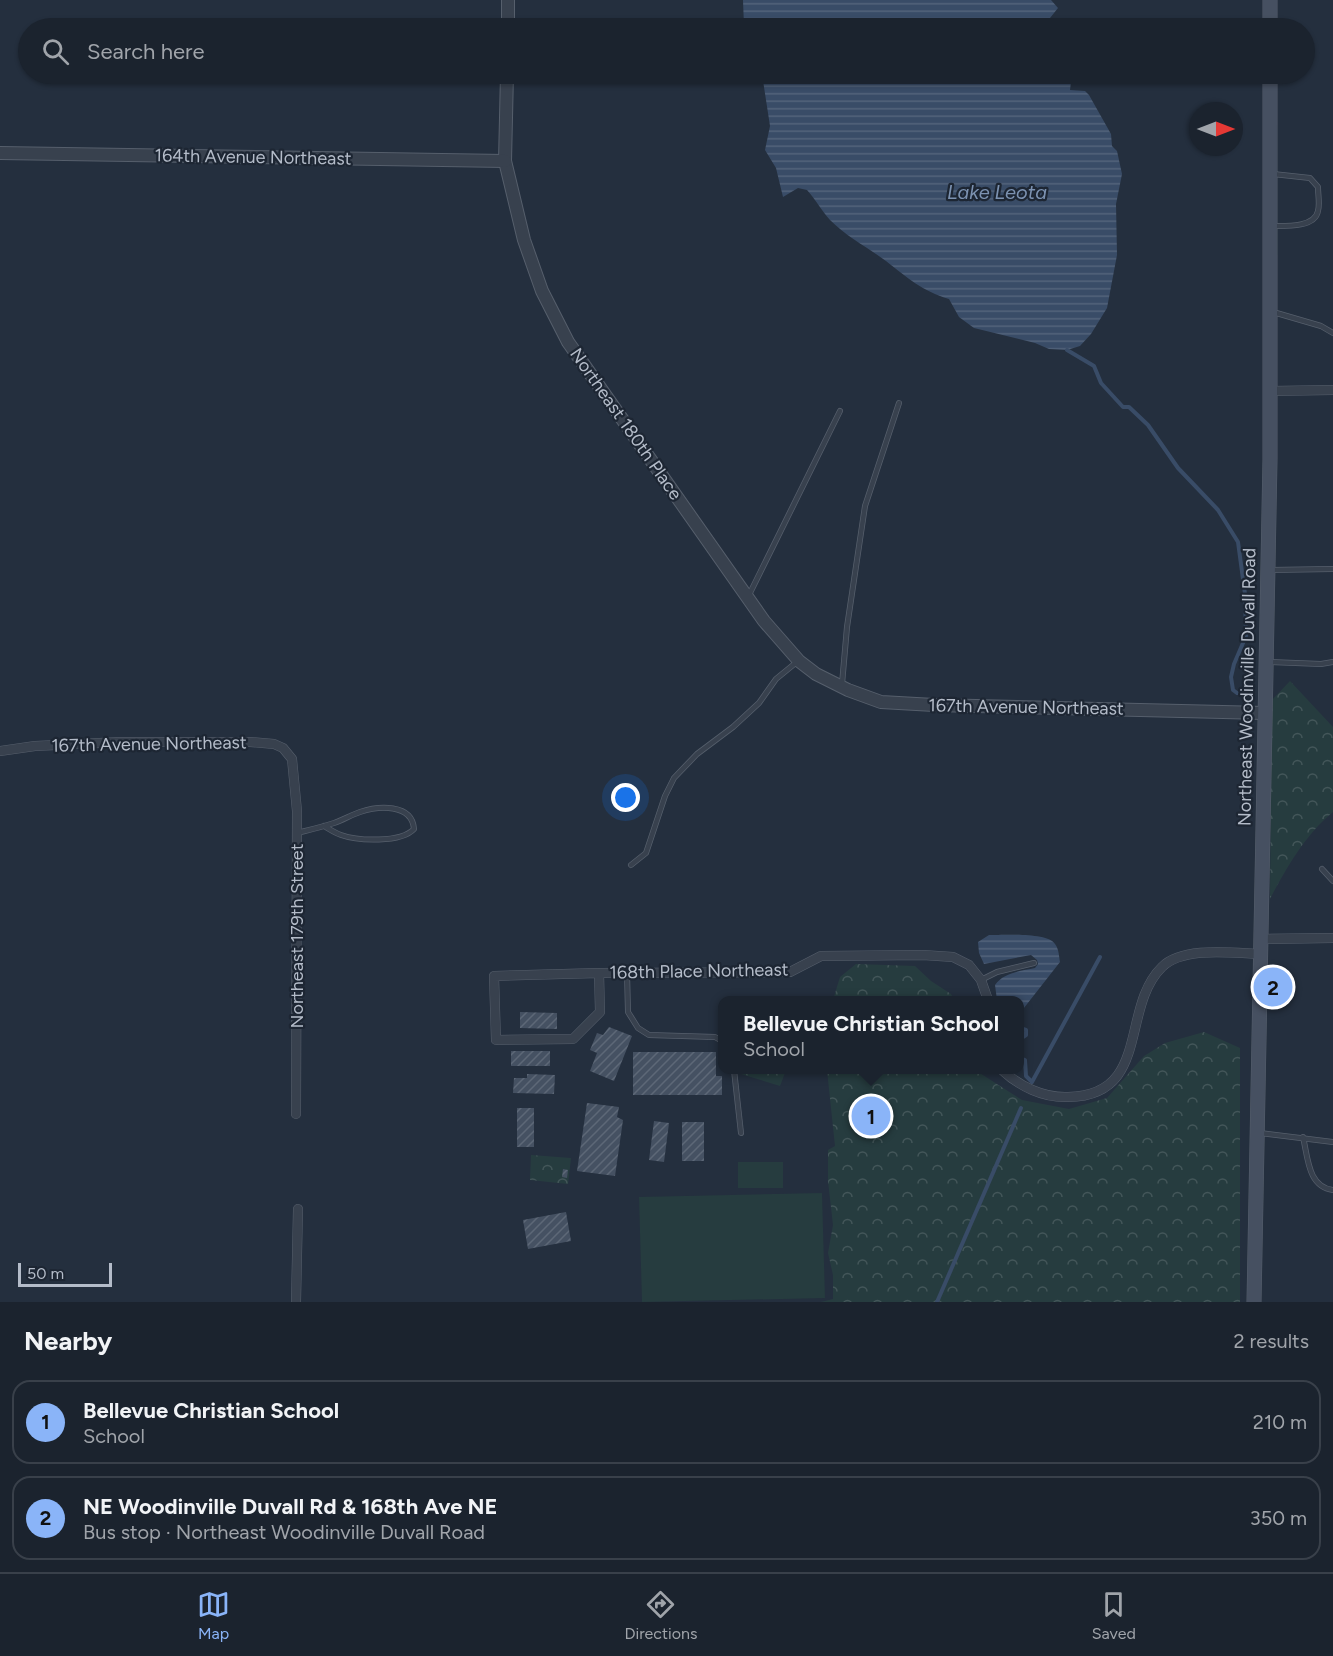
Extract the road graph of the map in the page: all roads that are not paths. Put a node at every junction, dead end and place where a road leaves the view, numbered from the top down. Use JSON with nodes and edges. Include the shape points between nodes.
{"nodes":[{"id":1,"x":508,"y":0,"type":"edge"},
{"id":2,"x":1270,"y":0,"type":"edge"},
{"id":3,"x":508,"y":18,"type":"edge"},
{"id":4,"x":1270,"y":18,"type":"edge"},
{"id":5,"x":507,"y":84,"type":"edge"},
{"id":6,"x":1270,"y":84,"type":"edge"},
{"id":7,"x":0,"y":153,"type":"edge"},
{"id":8,"x":506,"y":161,"type":"junction"},
{"id":9,"x":1270,"y":174,"type":"junction"},
{"id":10,"x":1270,"y":226,"type":"junction"},
{"id":11,"x":1270,"y":312,"type":"junction"},
{"id":12,"x":1333,"y":333,"type":"edge"},
{"id":13,"x":1333,"y":390,"type":"edge"},
{"id":14,"x":1270,"y":391,"type":"junction"},
{"id":15,"x":899,"y":404,"type":"dead end"},
{"id":16,"x":840,"y":411,"type":"dead end"},
{"id":17,"x":1333,"y":569,"type":"edge"},
{"id":18,"x":1268,"y":570,"type":"junction"},
{"id":19,"x":747,"y":597,"type":"junction"},
{"id":20,"x":799,"y":661,"type":"junction"},
{"id":21,"x":1266,"y":662,"type":"junction"},
{"id":22,"x":1333,"y":662,"type":"edge"},
{"id":23,"x":842,"y":687,"type":"junction"},
{"id":24,"x":1264,"y":712,"type":"junction"},
{"id":25,"x":0,"y":751,"type":"edge"},
{"id":26,"x":292,"y":759,"type":"joint"},
{"id":27,"x":324,"y":826,"type":"junction"},
{"id":28,"x":297,"y":833,"type":"junction"},
{"id":29,"x":632,"y":865,"type":"dead end"},
{"id":30,"x":1322,"y":869,"type":"dead end"},
{"id":31,"x":1333,"y":881,"type":"edge"},
{"id":32,"x":1333,"y":938,"type":"edge"},
{"id":33,"x":1261,"y":939,"type":"junction"},
{"id":34,"x":1260,"y":954,"type":"junction"},
{"id":35,"x":1034,"y":963,"type":"dead end"},
{"id":36,"x":627,"y":972,"type":"junction"},
{"id":37,"x":599,"y":973,"type":"junction"},
{"id":38,"x":981,"y":980,"type":"junction"},
{"id":39,"x":987,"y":996,"type":"edge"},
{"id":40,"x":718,"y":1038,"type":"edge"},
{"id":41,"x":734,"y":1074,"type":"edge"},
{"id":42,"x":1006,"y":1074,"type":"edge"},
{"id":43,"x":296,"y":1114,"type":"dead end"},
{"id":44,"x":741,"y":1133,"type":"dead end"},
{"id":45,"x":1257,"y":1133,"type":"junction"},
{"id":46,"x":1303,"y":1137,"type":"junction"},
{"id":47,"x":1333,"y":1142,"type":"edge"},
{"id":48,"x":1333,"y":1190,"type":"edge"},
{"id":49,"x":298,"y":1209,"type":"dead end"},
{"id":50,"x":296,"y":1302,"type":"edge"},
{"id":51,"x":1254,"y":1302,"type":"edge"}],
"edges":[{"from":1,"to":3,"type":"street"},
{"from":2,"to":4,"type":"main road"},
{"from":5,"to":8,"type":"street","name":"Northeast 180th Place"},
{"from":6,"to":9,"type":"main road","name":"Northeast Woodinville Duvall Road"},
{"from":7,"to":8,"type":"street","name":"164th Avenue Northeast"},
{"from":8,"to":19,"type":"street","name":"Northeast 180th Place","via":[[524,240],[542,291],[568,342]]},
{"from":9,"to":10,"type":"main road","name":"Northeast Woodinville Duvall Road"},
{"from":9,"to":10,"type":"lane","via":[[1310,178],[1318,187],[1315,218],[1299,224]]},
{"from":10,"to":11,"type":"main road","name":"Northeast Woodinville Duvall Road"},
{"from":11,"to":12,"type":"lane"},
{"from":11,"to":14,"type":"main road","name":"Northeast Woodinville Duvall Road"},
{"from":13,"to":14,"type":"street"},
{"from":14,"to":18,"type":"main road","name":"Northeast Woodinville Duvall Road"},
{"from":15,"to":23,"type":"lane","via":[[865,506]]},
{"from":16,"to":19,"type":"lane"},
{"from":17,"to":18,"type":"lane"},
{"from":18,"to":21,"type":"main road","name":"Northeast Woodinville Duvall Road"},
{"from":19,"to":20,"type":"street","name":"Northeast 180th Place"},
{"from":20,"to":23,"type":"street","name":"167th Avenue Northeast"},
{"from":20,"to":29,"type":"lane","via":[[776,679],[759,703],[733,728],[674,778],[646,853]]},
{"from":21,"to":22,"type":"lane"},
{"from":21,"to":24,"type":"main road","name":"Northeast Woodinville Duvall Road"},
{"from":23,"to":24,"type":"street","name":"167th Avenue Northeast","via":[[880,702]]},
{"from":24,"to":33,"type":"main road","name":"Northeast Woodinville Duvall Road"},
{"from":25,"to":26,"type":"street","name":"167th Avenue Northeast","via":[[120,742],[250,742],[274,744]]},
{"from":26,"to":28,"type":"street","name":"Northeast 179th Street"},
{"from":27,"to":27,"type":"lane","via":[[368,810],[393,809],[409,815],[414,829],[404,836],[360,839],[340,835]]},
{"from":27,"to":28,"type":"lane"},
{"from":28,"to":43,"type":"street","name":"Northeast 179th Street"},
{"from":30,"to":31,"type":"lane"},
{"from":32,"to":33,"type":"street"},
{"from":33,"to":34,"type":"main road","name":"Northeast Woodinville Duvall Road"},
{"from":34,"to":42,"type":"street","via":[[1191,954],[1162,967],[1142,1001],[1127,1060],[1117,1077],[1098,1091],[1080,1097],[1050,1096],[1027,1088]]},
{"from":34,"to":45,"type":"main road","name":"Northeast Woodinville Duvall Road"},
{"from":35,"to":38,"type":"lane"},
{"from":36,"to":37,"type":"street","name":"168th Place Northeast"},
{"from":36,"to":38,"type":"street","name":"168th Place Northeast","via":[[790,972],[821,956],[923,955],[953,957],[969,965]]},
{"from":36,"to":40,"type":"lane","via":[[628,1012],[638,1028],[649,1035]]},
{"from":37,"to":37,"type":"street","name":"168th Place Northeast","via":[[494,976],[496,1040],[573,1039],[600,1012]]},
{"from":38,"to":39,"type":"street","name":"168th Place Northeast"},
{"from":41,"to":44,"type":"lane"},
{"from":45,"to":46,"type":"lane"},
{"from":45,"to":51,"type":"main road","name":"Northeast Woodinville Duvall Road"},
{"from":46,"to":47,"type":"lane"},
{"from":46,"to":48,"type":"lane","via":[[1313,1179]]},
{"from":49,"to":50,"type":"street"}]}
